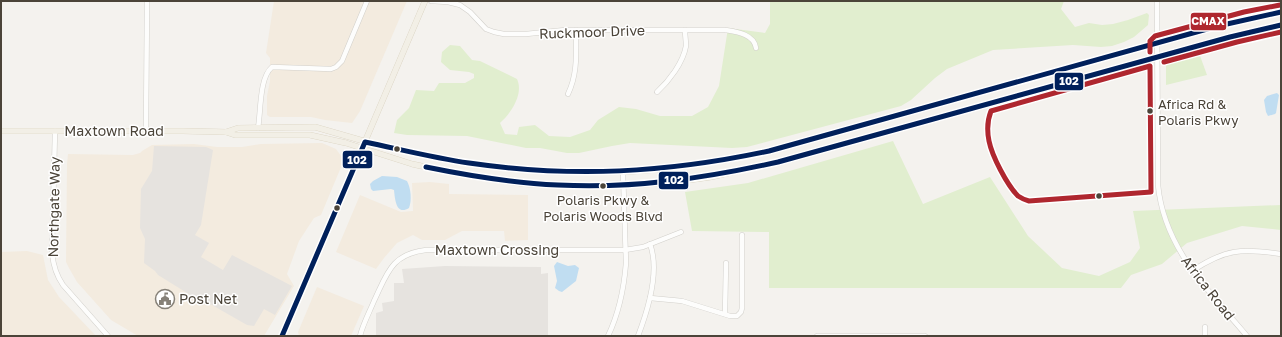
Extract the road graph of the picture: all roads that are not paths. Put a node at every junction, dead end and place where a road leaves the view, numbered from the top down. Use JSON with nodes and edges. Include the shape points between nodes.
{"nodes":[{"id":1,"x":147,"y":1,"type":"edge"},
{"id":2,"x":367,"y":1,"type":"edge"},
{"id":3,"x":425,"y":1,"type":"edge"},
{"id":4,"x":431,"y":1,"type":"edge"},
{"id":5,"x":1158,"y":1,"type":"edge"},
{"id":6,"x":1281,"y":12,"type":"edge"},
{"id":7,"x":1281,"y":25,"type":"edge"},
{"id":8,"x":576,"y":30,"type":"junction"},
{"id":9,"x":685,"y":30,"type":"junction"},
{"id":10,"x":1157,"y":43,"type":"junction"},
{"id":11,"x":756,"y":48,"type":"dead end"},
{"id":12,"x":1157,"y":57,"type":"junction"},
{"id":13,"x":657,"y":92,"type":"dead end"},
{"id":14,"x":568,"y":94,"type":"dead end"},
{"id":15,"x":289,"y":127,"type":"junction"},
{"id":16,"x":258,"y":128,"type":"junction"},
{"id":17,"x":1,"y":130,"type":"edge"},
{"id":18,"x":55,"y":131,"type":"junction"},
{"id":19,"x":146,"y":131,"type":"junction"},
{"id":20,"x":226,"y":132,"type":"junction"},
{"id":21,"x":255,"y":135,"type":"junction"},
{"id":22,"x":365,"y":142,"type":"junction"},
{"id":23,"x":362,"y":149,"type":"junction"},
{"id":24,"x":623,"y":172,"type":"junction"},
{"id":25,"x":623,"y":186,"type":"junction"},
{"id":26,"x":681,"y":232,"type":"dead end"},
{"id":27,"x":742,"y":235,"type":"dead end"},
{"id":28,"x":650,"y":244,"type":"junction"},
{"id":29,"x":626,"y":250,"type":"junction"},
{"id":30,"x":1281,"y":254,"type":"edge"},
{"id":31,"x":726,"y":263,"type":"dead end"},
{"id":32,"x":1192,"y":271,"type":"junction"},
{"id":33,"x":650,"y":298,"type":"junction"},
{"id":34,"x":725,"y":314,"type":"junction"},
{"id":35,"x":1205,"y":327,"type":"dead end"},
{"id":36,"x":108,"y":336,"type":"edge"},
{"id":37,"x":282,"y":336,"type":"edge"},
{"id":38,"x":360,"y":336,"type":"edge"},
{"id":39,"x":608,"y":336,"type":"edge"},
{"id":40,"x":638,"y":336,"type":"edge"},
{"id":41,"x":817,"y":336,"type":"edge"},
{"id":42,"x":925,"y":336,"type":"edge"},
{"id":43,"x":1205,"y":336,"type":"edge"},
{"id":44,"x":1247,"y":336,"type":"edge"}],
"edges":[{"from":1,"to":19,"type":"street"},
{"from":2,"to":16,"type":"street","via":[[342,61],[336,67],[272,67],[267,71]]},
{"from":3,"to":22,"type":"main road"},
{"from":4,"to":8,"type":"street","name":"Ruckmoor Drive","via":[[460,5],[486,29],[498,33],[526,34]]},
{"from":5,"to":10,"type":"street","name":"Africa Road"},
{"from":6,"to":10,"type":"main road","name":"Maxtown Road"},
{"from":7,"to":12,"type":"main road","name":"Maxtown Road"},
{"from":8,"to":9,"type":"street","name":"Ruckmoor Drive"},
{"from":8,"to":14,"type":"street","via":[[576,69]]},
{"from":9,"to":11,"type":"street","name":"Ruckmoor Drive","via":[[734,32],[753,40]]},
{"from":9,"to":13,"type":"street","via":[[686,46],[682,57]]},
{"from":10,"to":12,"type":"street","name":"Africa Road"},
{"from":10,"to":24,"type":"main road","name":"Maxtown Road","via":[[750,156],[684,167]]},
{"from":12,"to":25,"type":"main road","name":"Maxtown Road","via":[[778,162],[711,177]]},
{"from":12,"to":32,"type":"street","name":"Africa Road","via":[[1159,198],[1171,235]]},
{"from":15,"to":16,"type":"main road","name":"Maxtown Road"},
{"from":15,"to":21,"type":"main road","via":[[286,130],[259,132]]},
{"from":15,"to":22,"type":"main road","name":"Maxtown Road","via":[[315,128]]},
{"from":16,"to":20,"type":"main road","name":"Maxtown Road","via":[[238,128]]},
{"from":17,"to":18,"type":"main road","name":"Maxtown Road"},
{"from":18,"to":19,"type":"main road","name":"Maxtown Road"},
{"from":18,"to":36,"type":"street","name":"Northgate Way","via":[[52,252],[54,265],[63,285]]},
{"from":19,"to":20,"type":"main road","name":"Maxtown Road"},
{"from":20,"to":21,"type":"main road","name":"Maxtown Road","via":[[235,135]]},
{"from":21,"to":23,"type":"main road","name":"Maxtown Road","via":[[310,135]]},
{"from":22,"to":23,"type":"main road"},
{"from":22,"to":24,"type":"main road","name":"Maxtown Road","via":[[495,167],[560,172]]},
{"from":23,"to":25,"type":"main road","name":"Maxtown Road","via":[[412,164],[471,177],[526,184]]},
{"from":23,"to":37,"type":"main road"},
{"from":24,"to":25,"type":"street"},
{"from":25,"to":29,"type":"street"},
{"from":26,"to":28,"type":"street","name":"Maxtown Crossing"},
{"from":27,"to":34,"type":"street","via":[[742,308],[737,316]]},
{"from":28,"to":29,"type":"street","name":"Maxtown Crossing"},
{"from":28,"to":33,"type":"street","via":[[654,256]]},
{"from":29,"to":38,"type":"street","name":"Maxtown Crossing","via":[[426,250],[412,253],[399,259],[390,268]]},
{"from":29,"to":39,"type":"street","via":[[623,288]]},
{"from":30,"to":32,"type":"street","via":[[1249,250],[1232,252],[1218,256]]},
{"from":31,"to":34,"type":"street"},
{"from":32,"to":44,"type":"street","name":"Africa Road"},
{"from":33,"to":34,"type":"street","via":[[682,301]]},
{"from":33,"to":40,"type":"street"},
{"from":35,"to":43,"type":"street"},
{"from":41,"to":42,"type":"street"}]}
